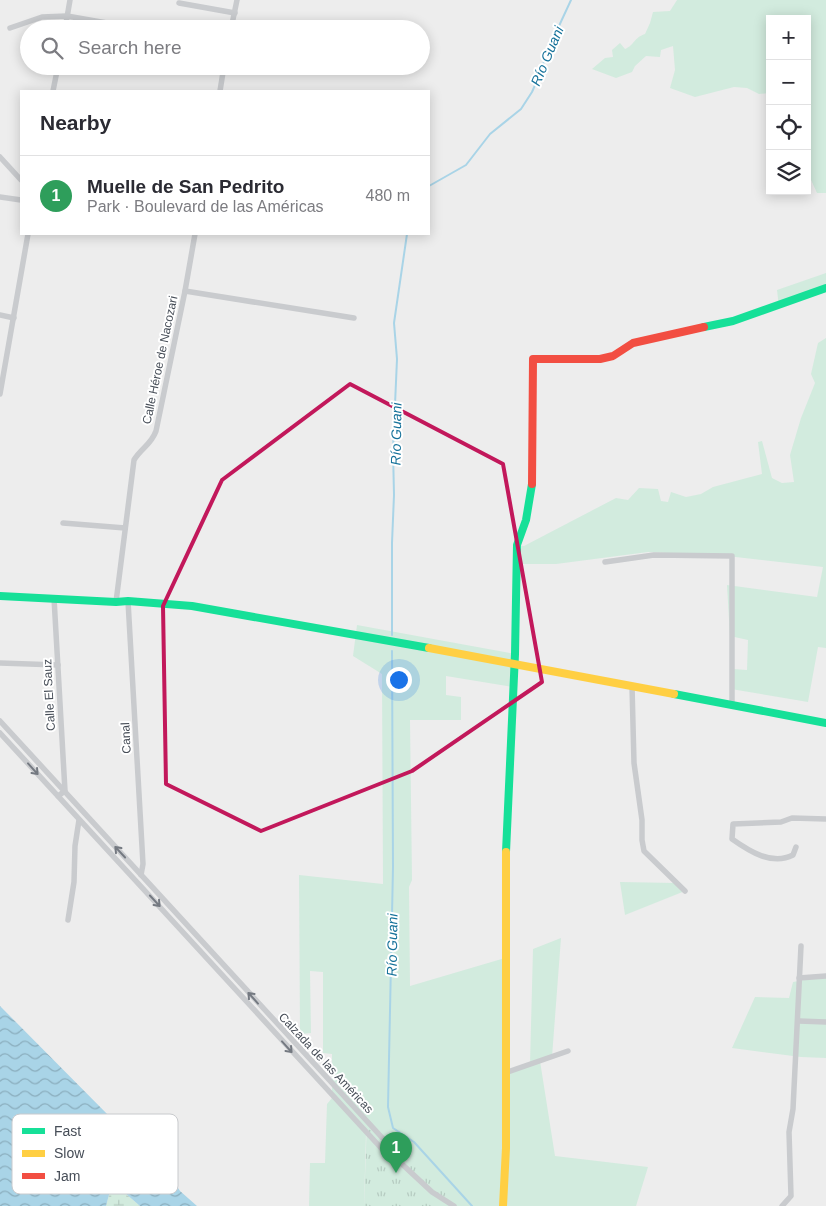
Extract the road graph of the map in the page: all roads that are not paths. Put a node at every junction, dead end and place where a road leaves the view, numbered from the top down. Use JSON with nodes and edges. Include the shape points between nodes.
{"nodes":[{"id":1,"x":70,"y":0,"type":"edge"},
{"id":2,"x":237,"y":0,"type":"edge"},
{"id":3,"x":179,"y":3,"type":"dead end"},
{"id":4,"x":235,"y":13,"type":"junction"},
{"id":5,"x":67,"y":16,"type":"junction"},
{"id":6,"x":33,"y":20,"type":"edge"},
{"id":7,"x":66,"y":20,"type":"edge"},
{"id":8,"x":90,"y":20,"type":"edge"},
{"id":9,"x":233,"y":20,"type":"edge"},
{"id":10,"x":20,"y":25,"type":"edge"},
{"id":11,"x":10,"y":28,"type":"dead end"},
{"id":12,"x":56,"y":75,"type":"edge"},
{"id":13,"x":223,"y":75,"type":"edge"},
{"id":14,"x":53,"y":90,"type":"edge"},
{"id":15,"x":220,"y":90,"type":"edge"},
{"id":16,"x":0,"y":157,"type":"edge"},
{"id":17,"x":20,"y":179,"type":"edge"},
{"id":18,"x":0,"y":197,"type":"edge"},
{"id":19,"x":20,"y":200,"type":"edge"},
{"id":20,"x":28,"y":235,"type":"edge"},
{"id":21,"x":195,"y":235,"type":"edge"},
{"id":22,"x":826,"y":288,"type":"edge"},
{"id":23,"x":185,"y":291,"type":"junction"},
{"id":24,"x":0,"y":315,"type":"edge"},
{"id":25,"x":14,"y":318,"type":"junction"},
{"id":26,"x":354,"y":318,"type":"dead end"},
{"id":27,"x":0,"y":394,"type":"edge"},
{"id":28,"x":63,"y":523,"type":"dead end"},
{"id":29,"x":125,"y":528,"type":"junction"},
{"id":30,"x":604,"y":562,"type":"dead end"},
{"id":31,"x":0,"y":596,"type":"edge"},
{"id":32,"x":54,"y":598,"type":"junction"},
{"id":33,"x":128,"y":601,"type":"junction"},
{"id":34,"x":116,"y":602,"type":"junction"},
{"id":35,"x":0,"y":663,"type":"edge"},
{"id":36,"x":514,"y":664,"type":"junction"},
{"id":37,"x":58,"y":665,"type":"junction"},
{"id":38,"x":632,"y":686,"type":"junction"},
{"id":39,"x":732,"y":705,"type":"junction"},
{"id":40,"x":0,"y":721,"type":"edge"},
{"id":41,"x":826,"y":723,"type":"edge"},
{"id":42,"x":0,"y":733,"type":"edge"},
{"id":43,"x":65,"y":791,"type":"junction"},
{"id":44,"x":58,"y":796,"type":"junction"},
{"id":45,"x":826,"y":819,"type":"edge"},
{"id":46,"x":79,"y":820,"type":"junction"},
{"id":47,"x":796,"y":847,"type":"dead end"},
{"id":48,"x":141,"y":875,"type":"junction"},
{"id":49,"x":685,"y":891,"type":"dead end"},
{"id":50,"x":68,"y":920,"type":"dead end"},
{"id":51,"x":193,"y":932,"type":"junction"},
{"id":52,"x":188,"y":937,"type":"junction"},
{"id":53,"x":801,"y":946,"type":"dead end"},
{"id":54,"x":826,"y":976,"type":"edge"},
{"id":55,"x":799,"y":978,"type":"junction"},
{"id":56,"x":799,"y":1021,"type":"junction"},
{"id":57,"x":826,"y":1022,"type":"edge"},
{"id":58,"x":568,"y":1051,"type":"dead end"},
{"id":59,"x":307,"y":1058,"type":"junction"},
{"id":60,"x":301,"y":1063,"type":"junction"},
{"id":61,"x":504,"y":1074,"type":"junction"},
{"id":62,"x":389,"y":1152,"type":"junction"},
{"id":63,"x":454,"y":1206,"type":"edge"},
{"id":64,"x":502,"y":1206,"type":"edge"},
{"id":65,"x":782,"y":1206,"type":"edge"}],
"edges":[{"from":1,"to":5,"type":"street"},
{"from":2,"to":4,"type":"street"},
{"from":3,"to":4,"type":"street"},
{"from":4,"to":9,"type":"street"},
{"from":5,"to":6,"type":"street"},
{"from":5,"to":7,"type":"street"},
{"from":5,"to":8,"type":"street"},
{"from":10,"to":11,"type":"street"},
{"from":12,"to":14,"type":"street"},
{"from":13,"to":15,"type":"street"},
{"from":16,"to":17,"type":"street"},
{"from":18,"to":19,"type":"street"},
{"from":20,"to":25,"type":"street"},
{"from":21,"to":23,"type":"street","name":"Calle Héroe de Nacozari"},
{"from":22,"to":36,"type":"street","via":[[733,321],[633,343],[613,356],[577,360],[533,359],[532,490],[517,545]]},
{"from":23,"to":26,"type":"street"},
{"from":23,"to":29,"type":"street","name":"Calle Héroe de Nacozari","via":[[156,431],[134,460]]},
{"from":24,"to":25,"type":"street"},
{"from":25,"to":27,"type":"street"},
{"from":28,"to":29,"type":"street"},
{"from":29,"to":34,"type":"street","name":"Calle Héroe de Nacozari"},
{"from":30,"to":39,"type":"street","via":[[654,555],[732,556]]},
{"from":31,"to":32,"type":"street"},
{"from":32,"to":34,"type":"street"},
{"from":32,"to":37,"type":"street","name":"Calle El Sauz"},
{"from":33,"to":34,"type":"street"},
{"from":33,"to":36,"type":"street","via":[[192,606]]},
{"from":33,"to":48,"type":"street","name":"Canal","via":[[143,864]]},
{"from":35,"to":37,"type":"street"},
{"from":36,"to":38,"type":"street"},
{"from":36,"to":61,"type":"street","via":[[506,859]]},
{"from":37,"to":43,"type":"street","name":"Calle El Sauz"},
{"from":38,"to":39,"type":"street"},
{"from":38,"to":49,"type":"street","via":[[634,764],[644,851]]},
{"from":39,"to":41,"type":"street"},
{"from":40,"to":43,"type":"street","name":"Calzada de las Américas"},
{"from":42,"to":44,"type":"street","name":"Calzada de las Américas","one_way":true},
{"from":43,"to":44,"type":"street"},
{"from":48,"to":43,"type":"street","name":"Calzada de las Américas","one_way":true},
{"from":44,"to":46,"type":"street","name":"Calzada de las Américas"},
{"from":45,"to":47,"type":"street","via":[[792,818],[781,822],[733,824],[732,839],[759,855],[784,860],[793,855]]},
{"from":46,"to":50,"type":"street"},
{"from":46,"to":52,"type":"street","name":"Calzada de las Américas","one_way":true},
{"from":48,"to":51,"type":"street","name":"Calzada de las Américas"},
{"from":51,"to":52,"type":"street"},
{"from":59,"to":51,"type":"street","name":"Calzada de las Américas","one_way":true},
{"from":52,"to":60,"type":"street","name":"Calzada de las Américas","one_way":true},
{"from":53,"to":55,"type":"street"},
{"from":54,"to":55,"type":"street"},
{"from":55,"to":56,"type":"street"},
{"from":56,"to":57,"type":"street"},
{"from":56,"to":65,"type":"street","via":[[789,1132],[791,1196]]},
{"from":58,"to":61,"type":"street"},
{"from":59,"to":60,"type":"street"},
{"from":59,"to":62,"type":"street","name":"Calzada de las Américas","via":[[388,1144]]},
{"from":60,"to":62,"type":"street","name":"Calzada de las Américas","via":[[382,1149]]},
{"from":61,"to":64,"type":"street","via":[[506,1148]]},
{"from":62,"to":63,"type":"street","via":[[432,1192]]}]}
